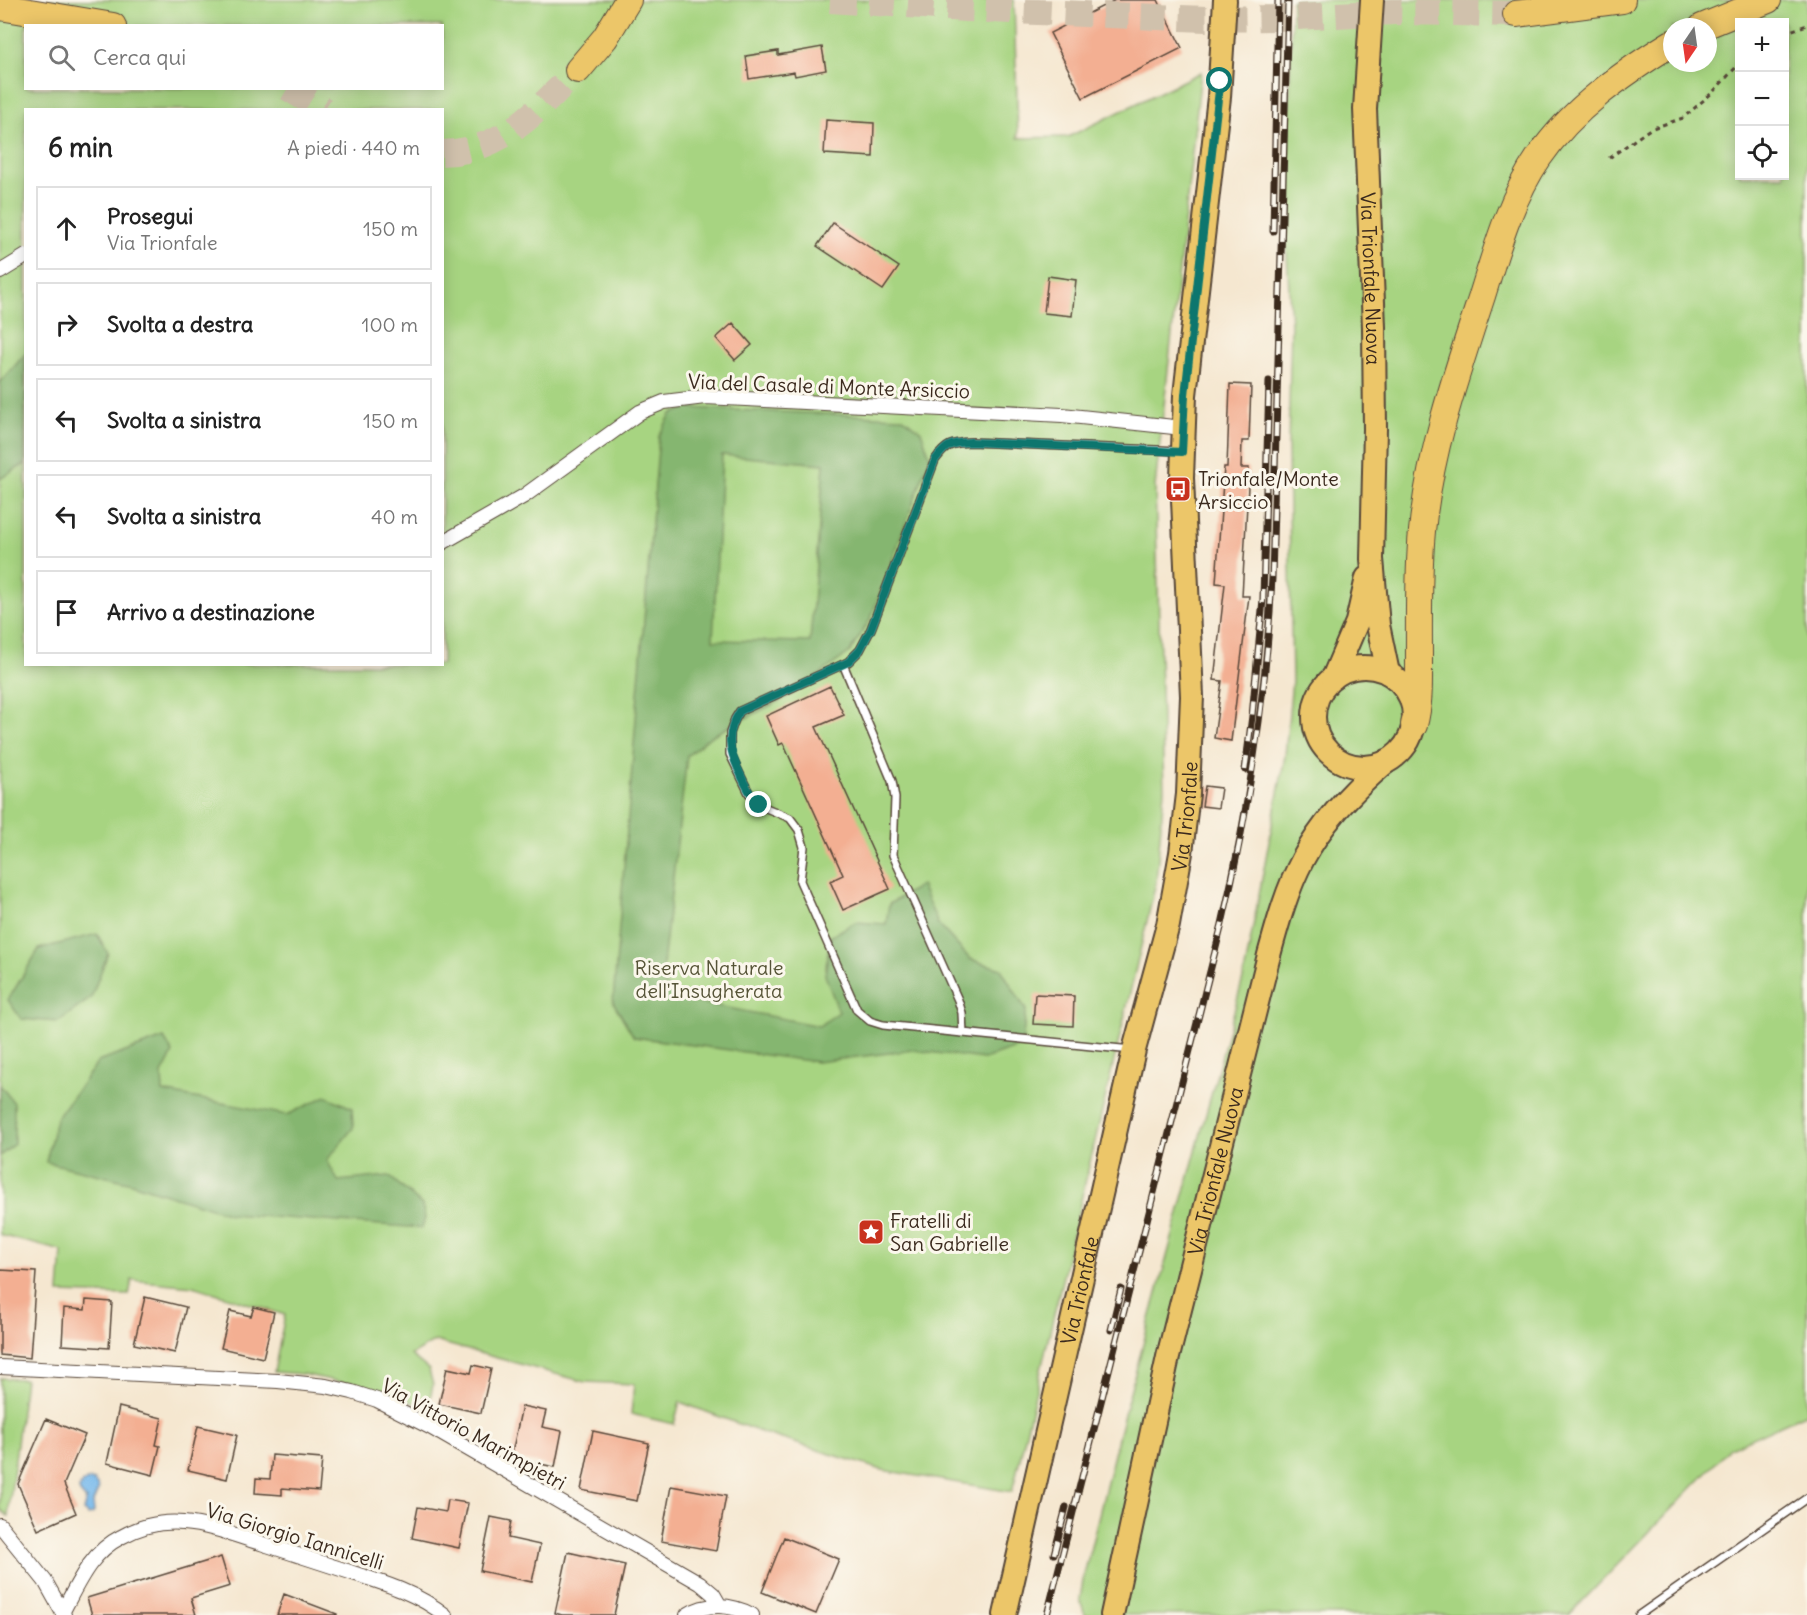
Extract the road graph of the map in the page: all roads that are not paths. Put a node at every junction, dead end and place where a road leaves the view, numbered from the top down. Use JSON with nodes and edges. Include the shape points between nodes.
{"nodes":[{"id":1,"x":1226,"y":0,"type":"edge"},
{"id":2,"x":1372,"y":0,"type":"edge"},
{"id":3,"x":1622,"y":0,"type":"edge"},
{"id":4,"x":1768,"y":0,"type":"edge"},
{"id":5,"x":626,"y":3,"type":"edge"},
{"id":6,"x":0,"y":8,"type":"edge"},
{"id":7,"x":1516,"y":14,"type":"tunnel mouth"},
{"id":8,"x":1717,"y":21,"type":"edge"},
{"id":9,"x":100,"y":24,"type":"edge"},
{"id":10,"x":1663,"y":49,"type":"edge"},
{"id":11,"x":578,"y":70,"type":"tunnel mouth"},
{"id":12,"x":24,"y":257,"type":"edge"},
{"id":13,"x":0,"y":272,"type":"edge"},
{"id":14,"x":1183,"y":428,"type":"junction"},
{"id":15,"x":1182,"y":452,"type":"junction"},
{"id":16,"x":444,"y":542,"type":"edge"},
{"id":17,"x":1372,"y":558,"type":"junction"},
{"id":18,"x":843,"y":664,"type":"junction"},
{"id":19,"x":1388,"y":673,"type":"junction"},
{"id":20,"x":1334,"y":678,"type":"junction"},
{"id":21,"x":1414,"y":725,"type":"junction"},
{"id":22,"x":1388,"y":761,"type":"junction"},
{"id":23,"x":963,"y":1033,"type":"junction"},
{"id":24,"x":1134,"y":1050,"type":"junction"},
{"id":25,"x":0,"y":1367,"type":"edge"},
{"id":26,"x":1807,"y":1497,"type":"edge"},
{"id":27,"x":0,"y":1525,"type":"edge"},
{"id":28,"x":720,"y":1606,"type":"junction"},
{"id":29,"x":63,"y":1613,"type":"edge"},
{"id":30,"x":446,"y":1615,"type":"edge"},
{"id":31,"x":687,"y":1615,"type":"edge"},
{"id":32,"x":752,"y":1615,"type":"edge"},
{"id":33,"x":1005,"y":1615,"type":"edge"},
{"id":34,"x":1112,"y":1615,"type":"edge"},
{"id":35,"x":1640,"y":1615,"type":"edge"}],
"edges":[{"from":1,"to":14,"type":"main road","name":"Via Trionfale"},
{"from":2,"to":17,"type":"main road","name":"Via Trionfale Nuova","via":[[1365,109],[1374,327]]},
{"from":3,"to":7,"type":"highway"},
{"from":4,"to":8,"type":"highway"},
{"from":5,"to":11,"type":"highway","via":[[605,38]]},
{"from":6,"to":9,"type":"highway"},
{"from":10,"to":21,"type":"highway","via":[[1607,87],[1565,125],[1532,168],[1507,221],[1450,394],[1429,484],[1420,549],[1418,697]]},
{"from":12,"to":13,"type":"street"},
{"from":14,"to":15,"type":"main road","name":"Via Trionfale"},
{"from":14,"to":16,"type":"street","name":"Via del Casale di Monte Arsiccio","via":[[1040,414],[705,397],[678,399],[636,414],[524,496]]},
{"from":15,"to":18,"type":"lane","via":[[971,442],[944,448],[935,460],[871,629],[860,650]]},
{"from":15,"to":24,"type":"main road","name":"Via Trionfale","via":[[1192,696],[1188,794],[1172,904]]},
{"from":17,"to":19,"type":"main road","name":"Via Trionfale Nuova","via":[[1378,625]]},
{"from":17,"to":20,"type":"main road","name":"Via Trionfale Nuova","via":[[1358,622]]},
{"from":18,"to":23,"type":"lane","via":[[892,781],[893,855],[958,1000]]},
{"from":18,"to":23,"type":"lane","via":[[740,711],[730,733],[730,753],[759,805],[790,818],[799,830],[804,847],[800,881],[857,1010],[870,1021],[883,1025]]},
{"from":19,"to":20,"type":"main road","via":[[1358,667]]},
{"from":19,"to":21,"type":"main road","via":[[1409,695]]},
{"from":20,"to":22,"type":"main road","via":[[1322,691],[1315,709],[1319,738],[1345,763],[1374,766]]},
{"from":21,"to":22,"type":"main road","via":[[1409,740]]},
{"from":22,"to":34,"type":"main road","name":"Via Trionfale Nuova","via":[[1354,792],[1317,836],[1295,874],[1281,912],[1168,1357]]},
{"from":23,"to":24,"type":"lane"},
{"from":24,"to":33,"type":"main road","name":"Via Trionfale"},
{"from":25,"to":28,"type":"street","name":"Via Vittorio Marimpietri","via":[[278,1381],[360,1394],[430,1427],[700,1583],[711,1591]]},
{"from":26,"to":35,"type":"lane"},
{"from":27,"to":29,"type":"street","via":[[51,1590]]},
{"from":28,"to":31,"type":"street"},
{"from":28,"to":32,"type":"street"},
{"from":29,"to":30,"type":"street","name":"Via Giorgio Iannicelli","via":[[87,1568],[106,1547],[144,1527],[170,1522],[199,1525],[384,1583]]}]}
